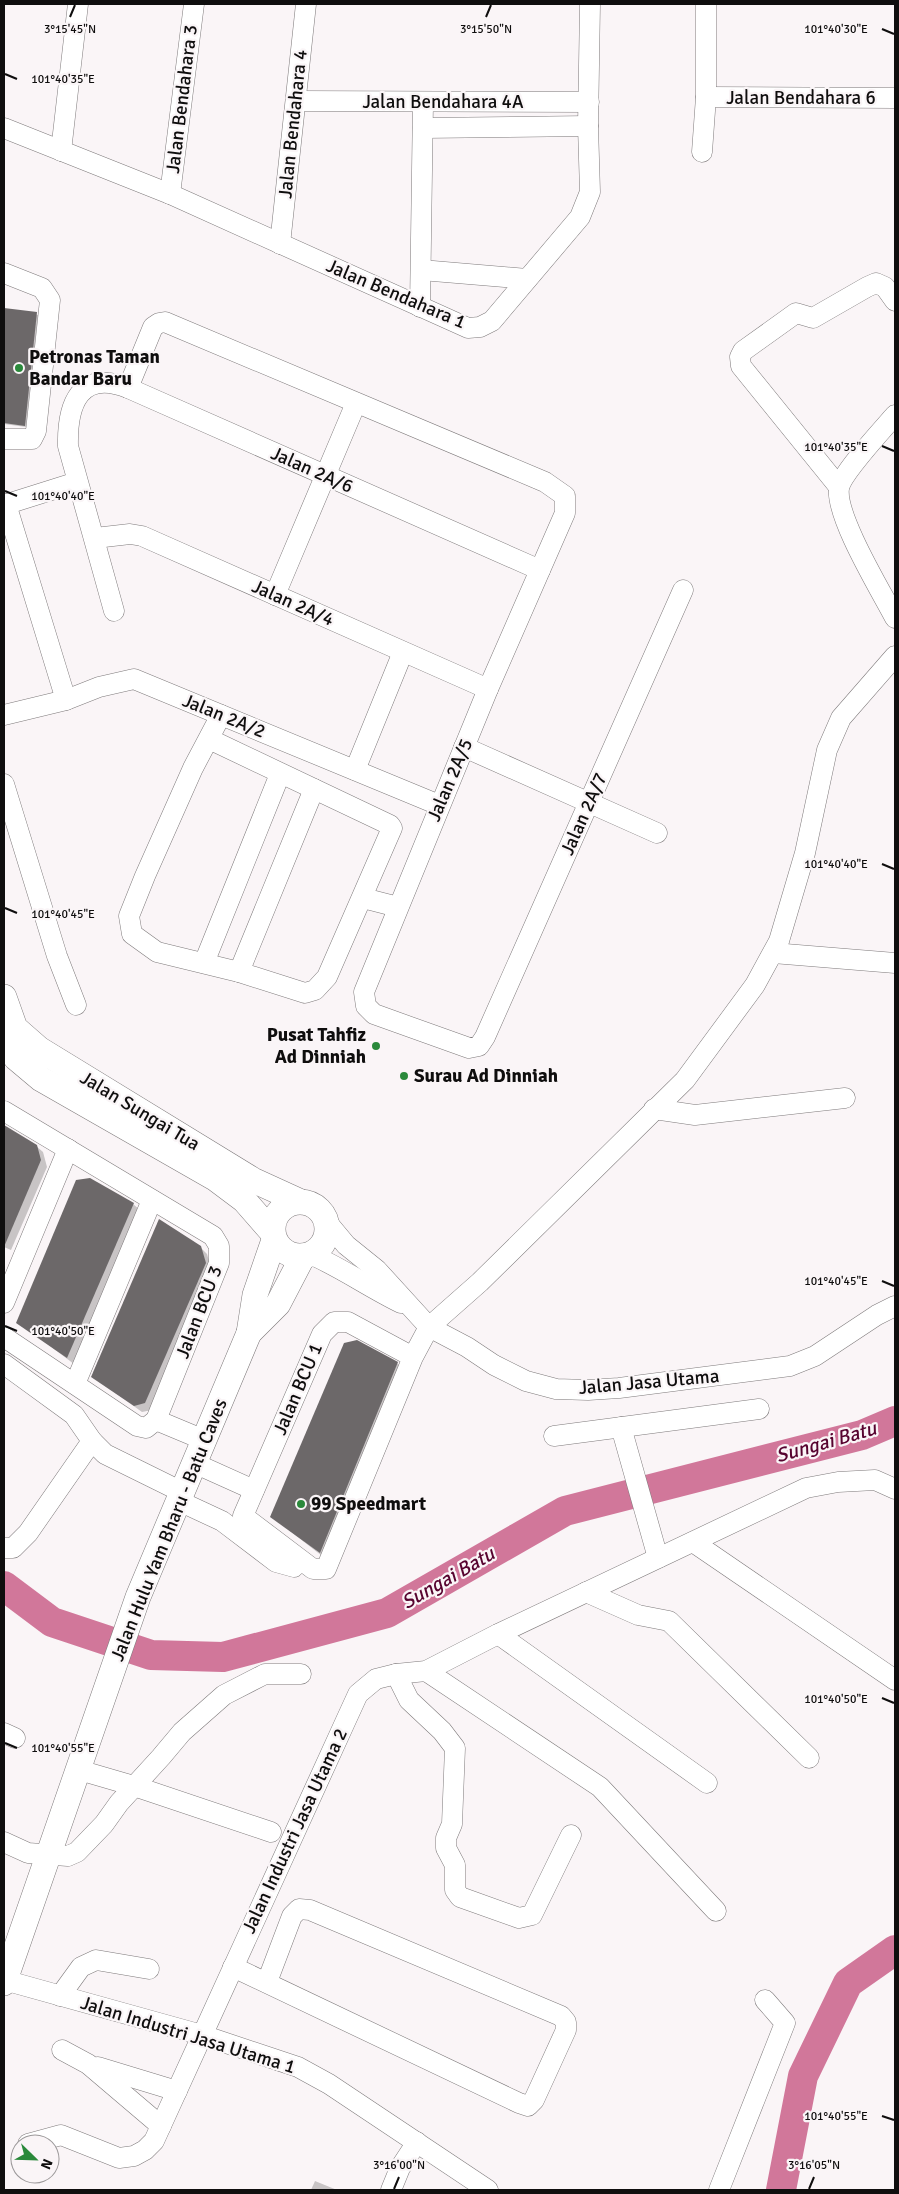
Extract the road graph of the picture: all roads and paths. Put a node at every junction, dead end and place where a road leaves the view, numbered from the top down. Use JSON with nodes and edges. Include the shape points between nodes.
{"nodes":[{"id":1,"x":78,"y":4,"type":"edge"},
{"id":2,"x":194,"y":4,"type":"edge"},
{"id":3,"x":306,"y":4,"type":"edge"},
{"id":4,"x":590,"y":4,"type":"edge"},
{"id":5,"x":706,"y":4,"type":"edge"},
{"id":6,"x":706,"y":97,"type":"junction"},
{"id":7,"x":895,"y":98,"type":"edge"},
{"id":8,"x":297,"y":101,"type":"junction"},
{"id":9,"x":589,"y":102,"type":"junction"},
{"id":10,"x":423,"y":103,"type":"junction"},
{"id":11,"x":588,"y":126,"type":"junction"},
{"id":12,"x":4,"y":128,"type":"edge"},
{"id":13,"x":423,"y":128,"type":"junction"},
{"id":14,"x":61,"y":151,"type":"junction"},
{"id":15,"x":702,"y":152,"type":"dead end"},
{"id":16,"x":170,"y":194,"type":"junction"},
{"id":17,"x":280,"y":244,"type":"junction"},
{"id":18,"x":421,"y":270,"type":"junction"},
{"id":19,"x":4,"y":273,"type":"edge"},
{"id":20,"x":527,"y":279,"type":"junction"},
{"id":21,"x":895,"y":301,"type":"edge"},
{"id":22,"x":420,"y":307,"type":"junction"},
{"id":23,"x":128,"y":388,"type":"junction"},
{"id":24,"x":356,"y":403,"type":"junction"},
{"id":25,"x":895,"y":415,"type":"edge"},
{"id":26,"x":4,"y":439,"type":"edge"},
{"id":27,"x":325,"y":476,"type":"junction"},
{"id":28,"x":77,"y":482,"type":"junction"},
{"id":29,"x":839,"y":488,"type":"junction"},
{"id":30,"x":5,"y":504,"type":"edge"},
{"id":31,"x":95,"y":538,"type":"junction"},
{"id":32,"x":540,"y":570,"type":"junction"},
{"id":33,"x":683,"y":590,"type":"dead end"},
{"id":34,"x":274,"y":595,"type":"junction"},
{"id":35,"x":114,"y":611,"type":"dead end"},
{"id":36,"x":895,"y":618,"type":"edge"},
{"id":37,"x":404,"y":652,"type":"junction"},
{"id":38,"x":895,"y":656,"type":"edge"},
{"id":39,"x":488,"y":689,"type":"junction"},
{"id":40,"x":66,"y":700,"type":"junction"},
{"id":41,"x":4,"y":715,"type":"edge"},
{"id":42,"x":221,"y":715,"type":"junction"},
{"id":43,"x":209,"y":740,"type":"junction"},
{"id":44,"x":464,"y":747,"type":"junction"},
{"id":45,"x":355,"y":770,"type":"junction"},
{"id":46,"x":280,"y":774,"type":"junction"},
{"id":47,"x":4,"y":784,"type":"edge"},
{"id":48,"x":314,"y":789,"type":"junction"},
{"id":49,"x":589,"y":802,"type":"junction"},
{"id":50,"x":439,"y":805,"type":"junction"},
{"id":51,"x":657,"y":833,"type":"dead end"},
{"id":52,"x":363,"y":898,"type":"junction"},
{"id":53,"x":398,"y":907,"type":"junction"},
{"id":54,"x":773,"y":952,"type":"junction"},
{"id":55,"x":895,"y":963,"type":"edge"},
{"id":56,"x":204,"y":964,"type":"junction"},
{"id":57,"x":239,"y":972,"type":"junction"},
{"id":58,"x":364,"y":992,"type":"joint"},
{"id":59,"x":4,"y":997,"type":"edge"},
{"id":60,"x":76,"y":1005,"type":"dead end"},
{"id":61,"x":4,"y":1041,"type":"edge"},
{"id":62,"x":845,"y":1098,"type":"dead end"},
{"id":63,"x":654,"y":1108,"type":"junction"},
{"id":64,"x":4,"y":1111,"type":"edge"},
{"id":65,"x":68,"y":1149,"type":"junction"},
{"id":66,"x":152,"y":1200,"type":"junction"},
{"id":67,"x":299,"y":1201,"type":"junction"},
{"id":68,"x":326,"y":1221,"type":"junction"},
{"id":69,"x":273,"y":1236,"type":"junction"},
{"id":70,"x":307,"y":1255,"type":"junction"},
{"id":71,"x":12,"y":1262,"type":"edge"},
{"id":72,"x":4,"y":1303,"type":"edge"},
{"id":73,"x":895,"y":1306,"type":"edge"},
{"id":74,"x":410,"y":1308,"type":"junction"},
{"id":75,"x":429,"y":1327,"type":"junction"},
{"id":76,"x":249,"y":1333,"type":"junction"},
{"id":77,"x":4,"y":1337,"type":"edge"},
{"id":78,"x":413,"y":1357,"type":"junction"},
{"id":79,"x":4,"y":1364,"type":"edge"},
{"id":80,"x":75,"y":1384,"type":"junction"},
{"id":81,"x":758,"y":1409,"type":"dead end"},
{"id":82,"x":156,"y":1420,"type":"junction"},
{"id":83,"x":621,"y":1426,"type":"junction"},
{"id":84,"x":554,"y":1436,"type":"dead end"},
{"id":85,"x":204,"y":1440,"type":"junction"},
{"id":86,"x":92,"y":1441,"type":"junction"},
{"id":87,"x":194,"y":1463,"type":"junction"},
{"id":88,"x":254,"y":1490,"type":"junction"},
{"id":89,"x":895,"y":1490,"type":"edge"},
{"id":90,"x":180,"y":1496,"type":"junction"},
{"id":91,"x":693,"y":1542,"type":"junction"},
{"id":92,"x":4,"y":1548,"type":"edge"},
{"id":93,"x":658,"y":1558,"type":"junction"},
{"id":94,"x":294,"y":1567,"type":"dead end"},
{"id":95,"x":586,"y":1592,"type":"junction"},
{"id":96,"x":498,"y":1634,"type":"junction"},
{"id":97,"x":426,"y":1671,"type":"junction"},
{"id":98,"x":301,"y":1674,"type":"dead end"},
{"id":99,"x":396,"y":1674,"type":"junction"},
{"id":100,"x":895,"y":1680,"type":"edge"},
{"id":101,"x":809,"y":1758,"type":"dead end"},
{"id":102,"x":79,"y":1770,"type":"junction"},
{"id":103,"x":707,"y":1783,"type":"dead end"},
{"id":104,"x":134,"y":1786,"type":"junction"},
{"id":105,"x":271,"y":1832,"type":"dead end"},
{"id":106,"x":571,"y":1835,"type":"dead end"},
{"id":107,"x":4,"y":1842,"type":"edge"},
{"id":108,"x":50,"y":1854,"type":"junction"},
{"id":109,"x":716,"y":1911,"type":"dead end"},
{"id":110,"x":233,"y":1967,"type":"junction"},
{"id":111,"x":149,"y":1969,"type":"dead end"},
{"id":112,"x":4,"y":1981,"type":"edge"},
{"id":113,"x":267,"y":1982,"type":"junction"},
{"id":114,"x":60,"y":1996,"type":"junction"},
{"id":115,"x":765,"y":2000,"type":"dead end"},
{"id":116,"x":202,"y":2036,"type":"junction"},
{"id":117,"x":62,"y":2050,"type":"dead end"},
{"id":118,"x":88,"y":2064,"type":"junction"},
{"id":119,"x":177,"y":2091,"type":"junction"},
{"id":120,"x":161,"y":2126,"type":"junction"},
{"id":121,"x":60,"y":2136,"type":"edge"},
{"id":122,"x":417,"y":2142,"type":"junction"},
{"id":123,"x":391,"y":2190,"type":"edge"},
{"id":124,"x":488,"y":2190,"type":"edge"},
{"id":125,"x":718,"y":2190,"type":"edge"}],
"edges":[{"from":1,"to":14,"type":"street"},
{"from":2,"to":16,"type":"street","name":"Jalan Bendahara 3"},
{"from":3,"to":8,"type":"street","name":"Jalan Bendahara 4"},
{"from":4,"to":9,"type":"street","name":"Jalan Bendahara 1"},
{"from":5,"to":6,"type":"street"},
{"from":6,"to":7,"type":"street","name":"Jalan Bendahara 6"},
{"from":6,"to":15,"type":"street"},
{"from":8,"to":10,"type":"street","name":"Jalan Bendahara 4A"},
{"from":8,"to":17,"type":"street","name":"Jalan Bendahara 4"},
{"from":9,"to":10,"type":"street","name":"Jalan Bendahara 4A"},
{"from":9,"to":11,"type":"street","name":"Jalan Bendahara 1"},
{"from":10,"to":13,"type":"street"},
{"from":11,"to":13,"type":"street"},
{"from":11,"to":20,"type":"street","name":"Jalan Bendahara 1","via":[[590,192],[585,206],[580,218]]},
{"from":12,"to":14,"type":"street","name":"Jalan Bendahara 1"},
{"from":13,"to":18,"type":"street"},
{"from":14,"to":16,"type":"street","name":"Jalan Bendahara 1"},
{"from":16,"to":17,"type":"street","name":"Jalan Bendahara 1"},
{"from":17,"to":22,"type":"street","name":"Jalan Bendahara 1"},
{"from":18,"to":20,"type":"street"},
{"from":18,"to":22,"type":"street"},
{"from":19,"to":26,"type":"street","via":[[42,288],[50,300],[36,430],[32,439]]},
{"from":20,"to":22,"type":"street","name":"Jalan Bendahara 1","via":[[492,321],[480,327],[468,328]]},
{"from":21,"to":29,"type":"street","via":[[885,287],[876,283],[813,318],[796,313],[743,351],[740,357],[741,366]]},
{"from":23,"to":24,"type":"street","via":[[153,327],[165,322]]},
{"from":23,"to":27,"type":"street","name":"Jalan 2A/6"},
{"from":23,"to":28,"type":"street","name":"Jalan 2A/6","via":[[119,384],[91,384],[83,389],[74,403],[68,431],[70,459]]},
{"from":24,"to":27,"type":"street"},
{"from":24,"to":32,"type":"street","name":"Jalan 2A/5","via":[[545,482],[565,496],[565,513]]},
{"from":25,"to":29,"type":"street","via":[[848,472]]},
{"from":27,"to":32,"type":"street","name":"Jalan 2A/6"},
{"from":27,"to":34,"type":"street"},
{"from":28,"to":30,"type":"street"},
{"from":28,"to":31,"type":"street"},
{"from":29,"to":36,"type":"street","via":[[848,526]]},
{"from":30,"to":40,"type":"street"},
{"from":31,"to":34,"type":"street","name":"Jalan 2A/4","via":[[130,534],[142,536]]},
{"from":31,"to":35,"type":"street"},
{"from":32,"to":39,"type":"street","name":"Jalan 2A/5"},
{"from":33,"to":49,"type":"street","name":"Jalan 2A/7"},
{"from":34,"to":37,"type":"street","name":"Jalan 2A/4"},
{"from":37,"to":39,"type":"street","name":"Jalan 2A/4"},
{"from":37,"to":45,"type":"street"},
{"from":38,"to":54,"type":"street","via":[[841,718],[827,750],[804,854]]},
{"from":39,"to":44,"type":"street","name":"Jalan 2A/5"},
{"from":40,"to":41,"type":"street","name":"Jalan 2A/2"},
{"from":40,"to":42,"type":"street","name":"Jalan 2A/2","via":[[99,687],[134,679]]},
{"from":42,"to":43,"type":"street"},
{"from":42,"to":45,"type":"street","name":"Jalan 2A/2"},
{"from":43,"to":46,"type":"street"},
{"from":43,"to":56,"type":"street","via":[[193,768],[129,916],[132,934],[157,952]]},
{"from":44,"to":49,"type":"street"},
{"from":44,"to":50,"type":"street","name":"Jalan 2A/5"},
{"from":45,"to":50,"type":"street","name":"Jalan 2A/2"},
{"from":46,"to":48,"type":"street"},
{"from":46,"to":56,"type":"street"},
{"from":47,"to":60,"type":"street","via":[[57,956]]},
{"from":48,"to":52,"type":"street","via":[[392,828]]},
{"from":48,"to":57,"type":"street"},
{"from":49,"to":51,"type":"street"},
{"from":49,"to":58,"type":"street","name":"Jalan 2A/7","via":[[479,1046],[469,1048],[374,1014],[366,1006]]},
{"from":50,"to":53,"type":"street","name":"Jalan 2A/5"},
{"from":52,"to":53,"type":"street"},
{"from":52,"to":57,"type":"street","via":[[327,977],[315,990],[305,993]]},
{"from":53,"to":58,"type":"street","name":"Jalan 2A/5"},
{"from":54,"to":55,"type":"street"},
{"from":54,"to":63,"type":"street","via":[[755,984],[685,1080]]},
{"from":56,"to":57,"type":"street"},
{"from":59,"to":67,"type":"main road","name":"Jalan Sungai Tua","via":[[15,1028],[39,1049],[253,1180]]},
{"from":61,"to":69,"type":"main road","name":"Jalan Sungai Tua","via":[[16,1058],[41,1079],[216,1179],[244,1200]]},
{"from":62,"to":63,"type":"street","via":[[695,1116]]},
{"from":63,"to":75,"type":"street","via":[[480,1282]]},
{"from":64,"to":65,"type":"street","name":"Jalan BCU 3"},
{"from":65,"to":66,"type":"street","name":"Jalan BCU 3"},
{"from":65,"to":71,"type":"street"},
{"from":66,"to":80,"type":"street"},
{"from":66,"to":82,"type":"street","name":"Jalan BCU 3","via":[[213,1236],[220,1246],[219,1263]]},
{"from":67,"to":68,"type":"main road","via":[[316,1206]]},
{"from":67,"to":69,"type":"main road","via":[[282,1208],[273,1223]]},
{"from":68,"to":70,"type":"main road","via":[[326,1237]]},
{"from":68,"to":74,"type":"street","name":"Jalan Jasa Utama","via":[[346,1245],[377,1270]]},
{"from":69,"to":70,"type":"main road","via":[[286,1253]]},
{"from":69,"to":76,"type":"main road","name":"Jalan Hulu Yam Bharu - Batu Caves","via":[[254,1295]]},
{"from":70,"to":74,"type":"street","name":"Jalan Jasa Utama","via":[[335,1265]]},
{"from":70,"to":76,"type":"main road","name":"Jalan Hulu Yam Bharu - Batu Caves","via":[[278,1304]]},
{"from":71,"to":72,"type":"street"},
{"from":73,"to":75,"type":"street","name":"Jalan Jasa Utama","via":[[815,1356],[790,1366],[588,1390],[556,1389],[526,1381]]},
{"from":74,"to":75,"type":"street","name":"Jalan Jasa Utama"},
{"from":75,"to":78,"type":"street"},
{"from":76,"to":85,"type":"main road","name":"Jalan Hulu Yam Bharu - Batu Caves"},
{"from":77,"to":80,"type":"street"},
{"from":78,"to":88,"type":"street","name":"Jalan BCU 1","via":[[348,1322],[334,1322],[322,1334]]},
{"from":78,"to":88,"type":"street","name":"Jalan BCU 1","via":[[326,1569],[312,1569],[243,1516]]},
{"from":79,"to":86,"type":"street","via":[[74,1415]]},
{"from":80,"to":82,"type":"street","via":[[137,1426],[146,1428]]},
{"from":81,"to":83,"type":"street"},
{"from":82,"to":85,"type":"street"},
{"from":83,"to":84,"type":"street"},
{"from":83,"to":93,"type":"street"},
{"from":85,"to":87,"type":"main road","name":"Jalan Hulu Yam Bharu - Batu Caves"},
{"from":86,"to":90,"type":"street","via":[[105,1454]]},
{"from":86,"to":92,"type":"street","via":[[28,1533],[13,1548]]},
{"from":87,"to":88,"type":"street"},
{"from":87,"to":90,"type":"main road","name":"Jalan Hulu Yam Bharu - Batu Caves"},
{"from":89,"to":91,"type":"street","via":[[875,1480],[806,1488]]},
{"from":90,"to":94,"type":"street","via":[[276,1562]]},
{"from":90,"to":102,"type":"main road","name":"Jalan Hulu Yam Bharu - Batu Caves","via":[[138,1596]]},
{"from":91,"to":93,"type":"street"},
{"from":91,"to":100,"type":"street"},
{"from":93,"to":95,"type":"street"},
{"from":95,"to":96,"type":"street"},
{"from":95,"to":101,"type":"street","via":[[638,1615],[669,1621]]},
{"from":96,"to":97,"type":"street"},
{"from":96,"to":103,"type":"street"},
{"from":97,"to":99,"type":"street","name":"Jalan Industri Jasa Utama 2"},
{"from":97,"to":109,"type":"street","via":[[600,1788]]},
{"from":98,"to":104,"type":"street","via":[[265,1674],[224,1695],[192,1722]]},
{"from":99,"to":106,"type":"street","via":[[409,1700],[455,1748],[452,1824],[446,1848],[455,1865],[455,1890],[460,1897],[519,1918],[532,1914]]},
{"from":99,"to":110,"type":"street","name":"Jalan Industri Jasa Utama 2","via":[[376,1679],[358,1694]]},
{"from":102,"to":104,"type":"street"},
{"from":102,"to":108,"type":"main road","name":"Jalan Hulu Yam Bharu - Batu Caves"},
{"from":104,"to":105,"type":"street"},
{"from":104,"to":108,"type":"street","via":[[77,1852],[68,1856]]},
{"from":107,"to":108,"type":"street","via":[[28,1853]]},
{"from":108,"to":112,"type":"main road","name":"Jalan Hulu Yam Bharu - Batu Caves"},
{"from":110,"to":113,"type":"street"},
{"from":110,"to":116,"type":"street","name":"Jalan Industri Jasa Utama 2"},
{"from":111,"to":114,"type":"street","via":[[96,1960],[81,1967]]},
{"from":112,"to":114,"type":"street","name":"Jalan Industri Jasa Utama 1"},
{"from":113,"to":113,"type":"street","via":[[528,2106],[534,2100],[566,2030],[566,2022],[561,2016],[310,1910],[299,1909],[292,1916]]},
{"from":114,"to":116,"type":"street","name":"Jalan Industri Jasa Utama 1"},
{"from":115,"to":125,"type":"street","via":[[786,2023]]},
{"from":116,"to":119,"type":"street","name":"Jalan Industri Jasa Utama 2"},
{"from":116,"to":122,"type":"street","name":"Jalan Industri Jasa Utama 1","via":[[298,2067]]},
{"from":117,"to":118,"type":"street"},
{"from":118,"to":119,"type":"street"},
{"from":118,"to":120,"type":"street"},
{"from":119,"to":120,"type":"street","name":"Jalan Industri Jasa Utama 2"},
{"from":120,"to":121,"type":"street","name":"Jalan Industri Jasa Utama 2","via":[[145,2150],[119,2158]]},
{"from":122,"to":123,"type":"street","via":[[400,2168]]},
{"from":122,"to":124,"type":"street","name":"Jalan Industri Jasa Utama 1"}]}
